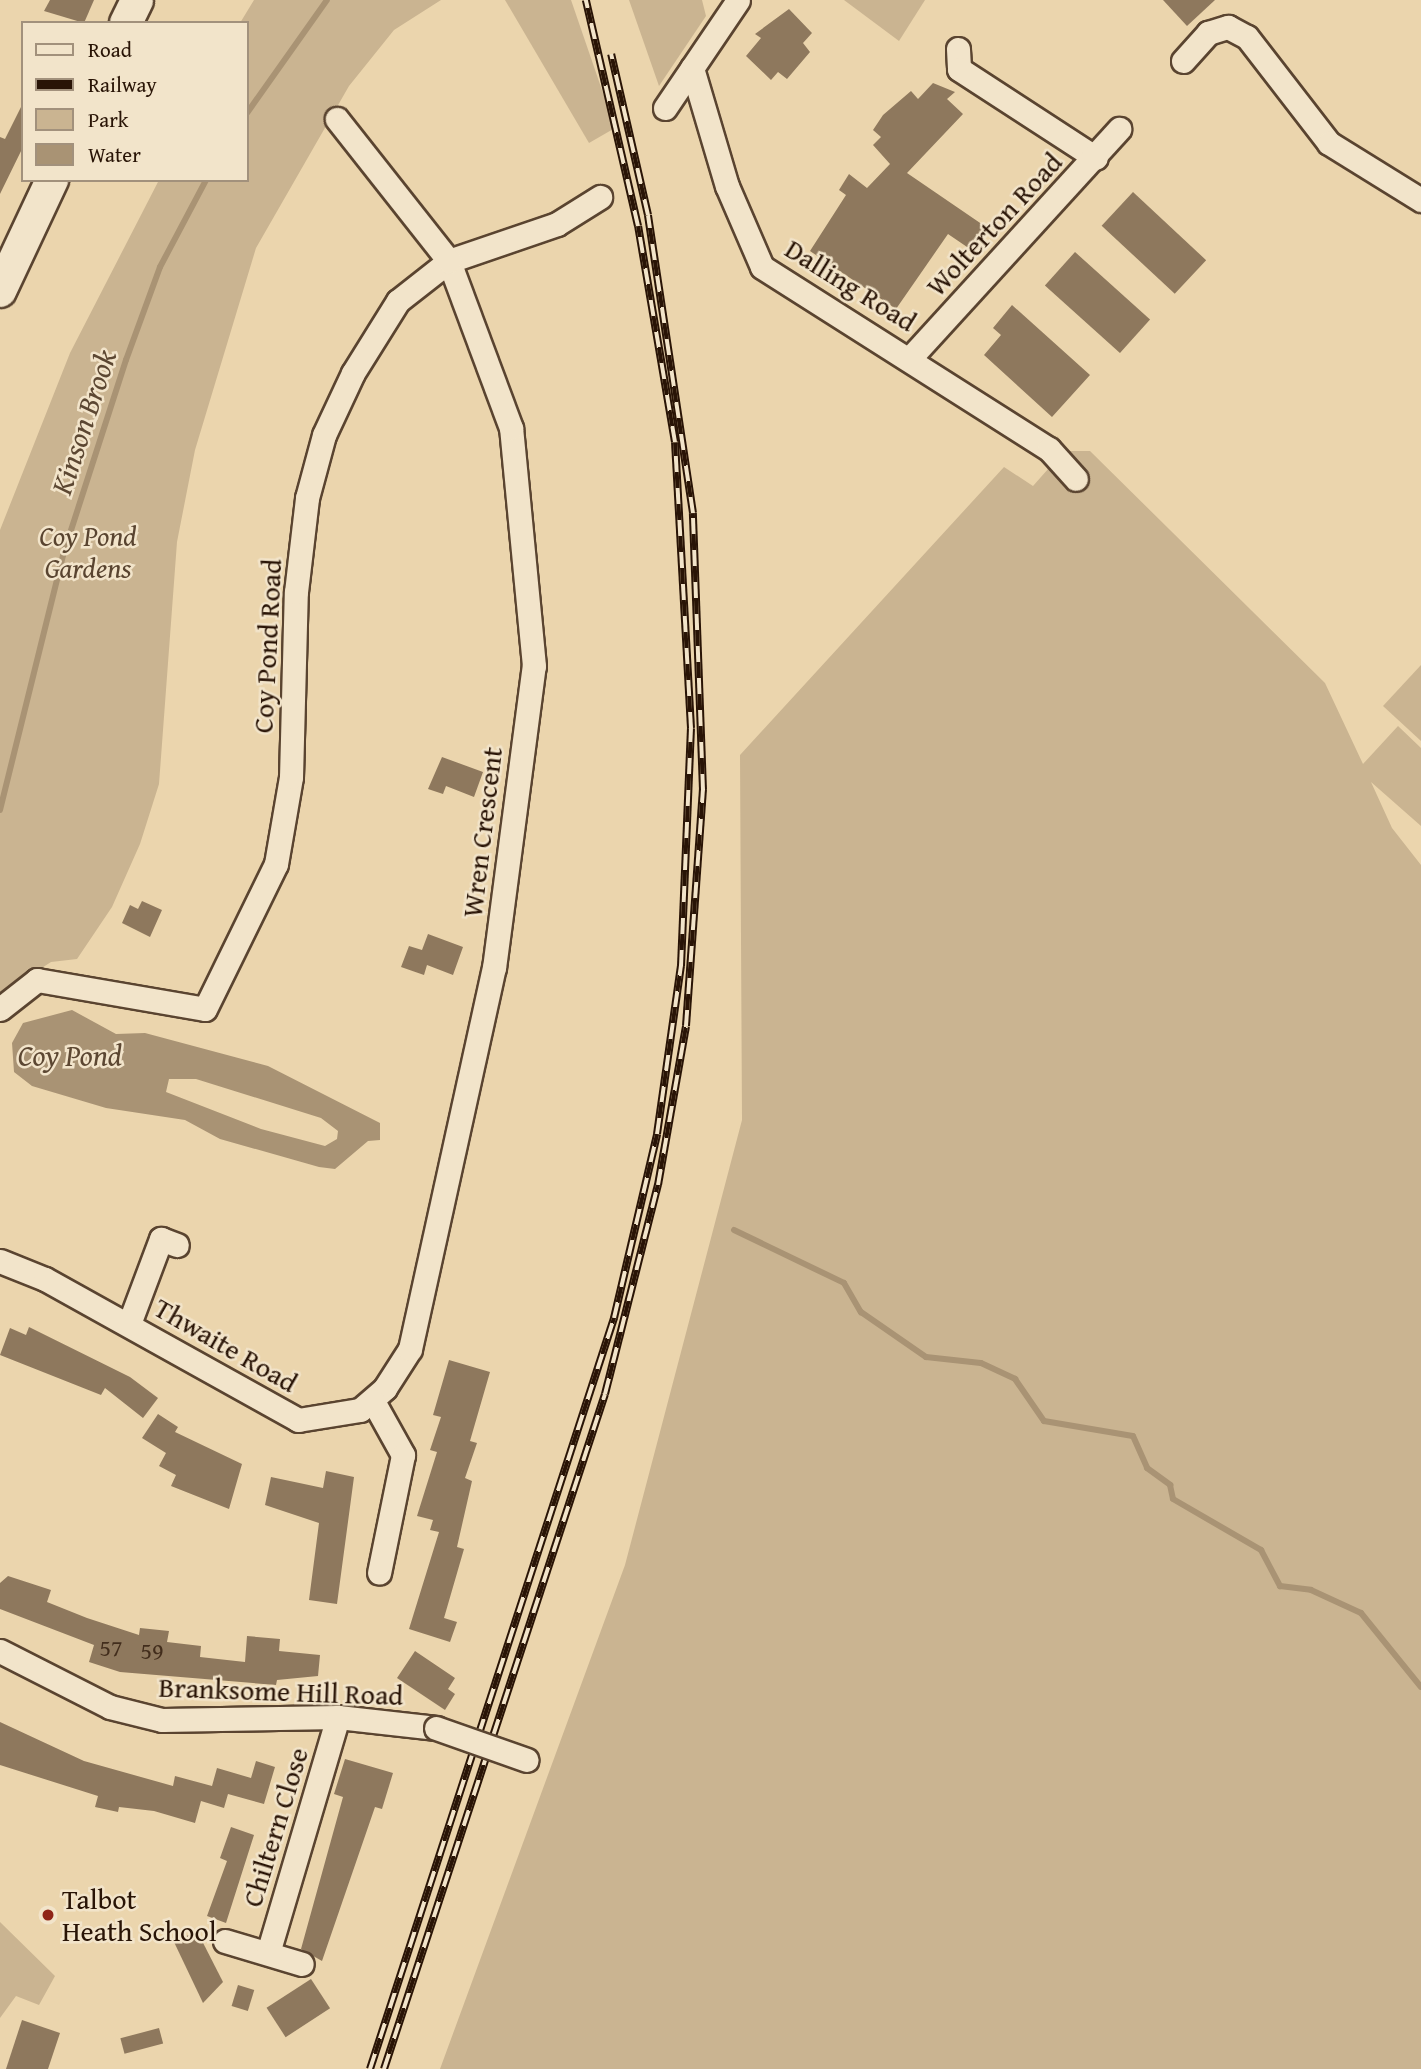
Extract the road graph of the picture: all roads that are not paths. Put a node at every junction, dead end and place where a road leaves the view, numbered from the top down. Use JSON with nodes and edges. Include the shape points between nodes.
{"nodes":[{"id":1,"x":137,"y":0,"type":"edge"},
{"id":2,"x":738,"y":0,"type":"edge"},
{"id":3,"x":127,"y":21,"type":"edge"},
{"id":4,"x":958,"y":49,"type":"dead end"},
{"id":5,"x":1184,"y":61,"type":"dead end"},
{"id":6,"x":692,"y":68,"type":"junction"},
{"id":7,"x":665,"y":107,"type":"dead end"},
{"id":8,"x":337,"y":119,"type":"dead end"},
{"id":9,"x":1119,"y":129,"type":"dead end"},
{"id":10,"x":1096,"y":158,"type":"junction"},
{"id":11,"x":51,"y":182,"type":"edge"},
{"id":12,"x":600,"y":197,"type":"dead end"},
{"id":13,"x":1421,"y":200,"type":"edge"},
{"id":14,"x":449,"y":261,"type":"junction"},
{"id":15,"x":0,"y":291,"type":"edge"},
{"id":16,"x":911,"y":357,"type":"junction"},
{"id":17,"x":1076,"y":478,"type":"dead end"},
{"id":18,"x":0,"y":1009,"type":"edge"},
{"id":19,"x":160,"y":1239,"type":"dead end"},
{"id":20,"x":0,"y":1261,"type":"edge"},
{"id":21,"x":129,"y":1324,"type":"junction"},
{"id":22,"x":373,"y":1401,"type":"junction"},
{"id":23,"x":379,"y":1573,"type":"dead end"},
{"id":24,"x":0,"y":1651,"type":"edge"},
{"id":25,"x":338,"y":1717,"type":"junction"},
{"id":26,"x":527,"y":1760,"type":"dead end"},
{"id":27,"x":225,"y":1941,"type":"dead end"},
{"id":28,"x":268,"y":1953,"type":"junction"},
{"id":29,"x":302,"y":1964,"type":"dead end"}],
"edges":[{"from":1,"to":3,"type":"street"},
{"from":2,"to":6,"type":"street"},
{"from":4,"to":10,"type":"street","via":[[959,69]]},
{"from":5,"to":13,"type":"street","via":[[1209,33],[1228,27],[1247,37],[1329,143]]},
{"from":6,"to":7,"type":"street"},
{"from":6,"to":16,"type":"street","name":"Dalling Road","via":[[727,186],[762,267]]},
{"from":8,"to":14,"type":"street","name":"Wren Crescent"},
{"from":9,"to":10,"type":"street","name":"Wolterton Road"},
{"from":10,"to":16,"type":"street","name":"Wolterton Road"},
{"from":11,"to":15,"type":"street"},
{"from":12,"to":14,"type":"street","name":"Coy Pond Road","via":[[557,225]]},
{"from":14,"to":18,"type":"street","name":"Coy Pond Road","via":[[398,301],[324,435],[307,498],[296,592],[291,777],[276,864],[205,1010],[37,980]]},
{"from":14,"to":22,"type":"street","name":"Wren Crescent","via":[[511,428],[534,666],[494,968],[410,1349]]},
{"from":16,"to":17,"type":"street","name":"Dalling Road","via":[[1049,449]]},
{"from":19,"to":21,"type":"street","name":"Thwaite Road"},
{"from":20,"to":21,"type":"street","name":"Thwaite Road"},
{"from":21,"to":22,"type":"street","name":"Thwaite Road","via":[[298,1420],[343,1416]]},
{"from":22,"to":23,"type":"street","via":[[403,1455]]},
{"from":24,"to":25,"type":"street","name":"Branksome Hill Road","via":[[110,1707],[162,1720]]},
{"from":25,"to":26,"type":"street","name":"Branksome Hill Road","bridge":true,"via":[[436,1728]]},
{"from":25,"to":28,"type":"street","name":"Chiltern Close"},
{"from":27,"to":28,"type":"street","name":"Chiltern Close"},
{"from":28,"to":29,"type":"street","name":"Chiltern Close"}]}
